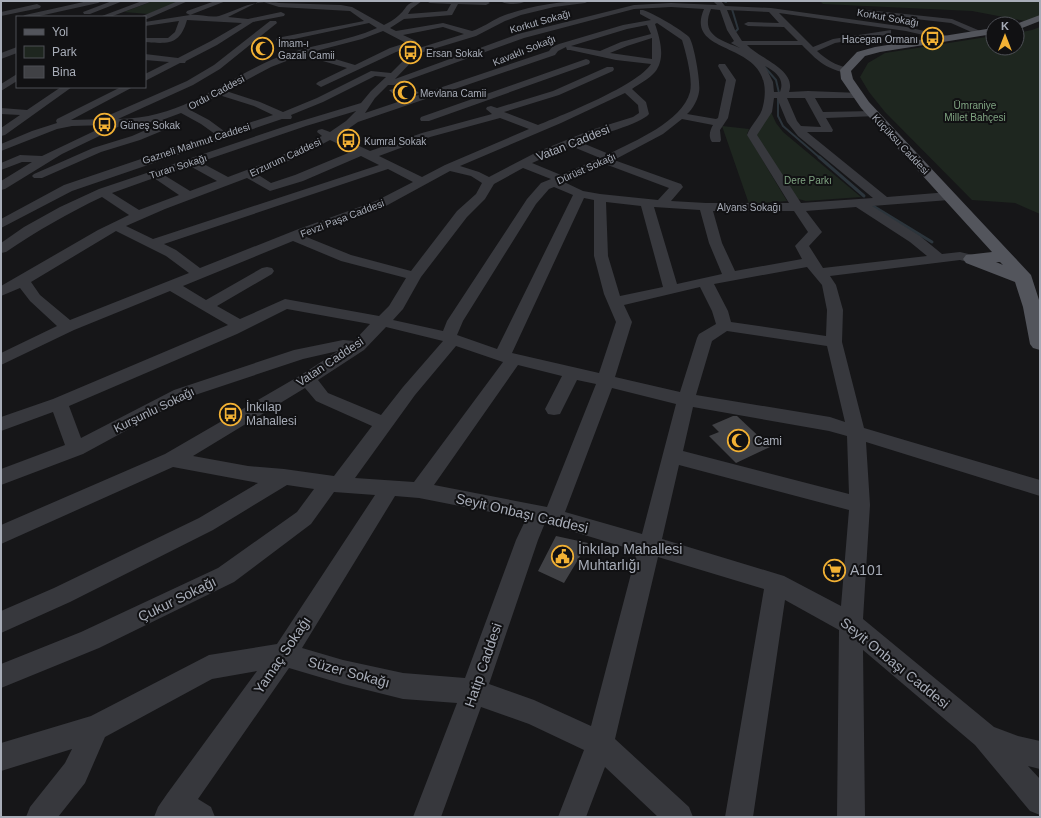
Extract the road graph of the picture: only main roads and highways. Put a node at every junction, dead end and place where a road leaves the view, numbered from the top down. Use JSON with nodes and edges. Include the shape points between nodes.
{"nodes":[{"id":1,"x":1040,"y":18,"type":"edge"},
{"id":2,"x":1025,"y":24,"type":"edge"},
{"id":3,"x":1040,"y":24,"type":"edge"},
{"id":4,"x":1025,"y":30,"type":"edge"},
{"id":5,"x":985,"y":34,"type":"edge"},
{"id":6,"x":949,"y":40,"type":"junction"},
{"id":7,"x":955,"y":196,"type":"junction"},
{"id":8,"x":1005,"y":256,"type":"junction"},
{"id":9,"x":1033,"y":282,"type":"edge"},
{"id":10,"x":1040,"y":344,"type":"edge"}],
"edges":[{"from":1,"to":2,"type":"main road"},
{"from":3,"to":4,"type":"main road"},
{"from":5,"to":6,"type":"main road","name":"Küçüksu Caddesi"},
{"from":6,"to":7,"type":"main road","name":"Küçüksu Caddesi","via":[[870,57],[856,71],[858,79],[882,111]]},
{"from":6,"to":7,"type":"main road","name":"Küçüksu Caddesi","via":[[861,54],[846,70],[847,79],[869,110]]},
{"from":7,"to":8,"type":"main road","name":"Küçüksu Caddesi"},
{"from":7,"to":9,"type":"main road","name":"Küçüksu Caddesi"},
{"from":8,"to":9,"type":"main road","name":"Küçüksu Caddesi"},
{"from":8,"to":9,"type":"main road","via":[[972,258]]},
{"from":9,"to":10,"type":"main road","name":"Küçüksu Caddesi"}]}
